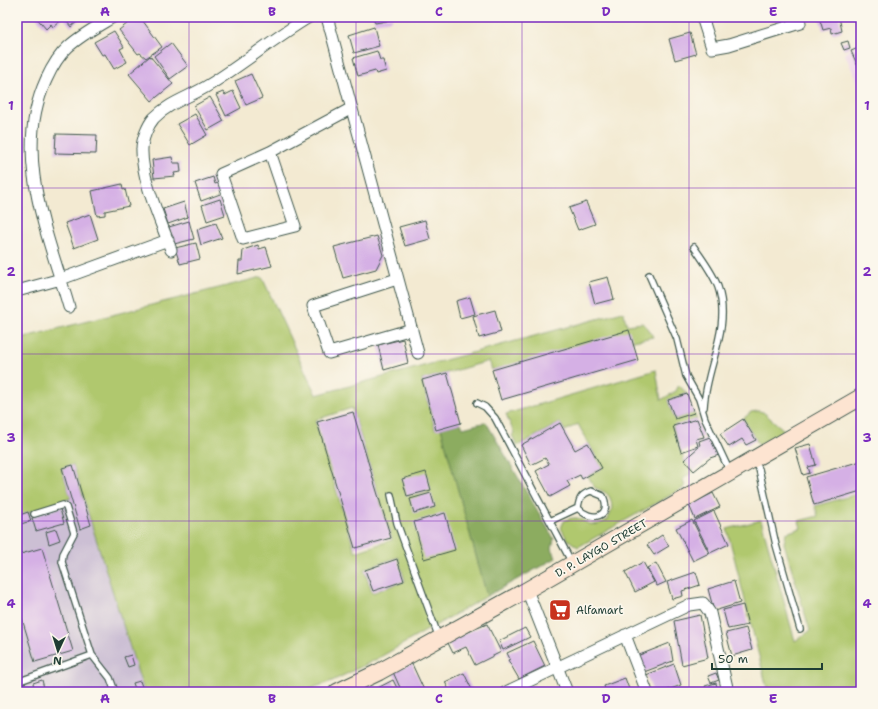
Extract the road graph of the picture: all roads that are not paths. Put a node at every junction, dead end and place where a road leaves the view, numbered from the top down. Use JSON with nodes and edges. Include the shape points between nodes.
{"nodes":[{"id":1,"x":113,"y":17,"type":"edge"},
{"id":2,"x":309,"y":17,"type":"edge"},
{"id":3,"x":327,"y":17,"type":"edge"},
{"id":4,"x":702,"y":17,"type":"edge"},
{"id":5,"x":800,"y":20,"type":"edge"},
{"id":6,"x":352,"y":108,"type":"junction"},
{"id":7,"x":270,"y":152,"type":"junction"},
{"id":8,"x":694,"y":247,"type":"dead end"},
{"id":9,"x":649,"y":275,"type":"dead end"},
{"id":10,"x":61,"y":279,"type":"junction"},
{"id":11,"x":397,"y":279,"type":"junction"},
{"id":12,"x":17,"y":291,"type":"edge"},
{"id":13,"x":69,"y":307,"type":"dead end"},
{"id":14,"x":412,"y":330,"type":"junction"},
{"id":15,"x":418,"y":353,"type":"dead end"},
{"id":16,"x":861,"y":397,"type":"edge"},
{"id":17,"x":476,"y":403,"type":"dead end"},
{"id":18,"x":704,"y":410,"type":"junction"},
{"id":19,"x":753,"y":460,"type":"junction"},
{"id":20,"x":731,"y":474,"type":"junction"},
{"id":21,"x":391,"y":495,"type":"dead end"},
{"id":22,"x":578,"y":508,"type":"junction"},
{"id":23,"x":34,"y":514,"type":"dead end"},
{"id":24,"x":550,"y":521,"type":"junction"},
{"id":25,"x":572,"y":565,"type":"junction"},
{"id":26,"x":527,"y":590,"type":"junction"},
{"id":27,"x":800,"y":629,"type":"dead end"},
{"id":28,"x":625,"y":635,"type":"junction"},
{"id":29,"x":439,"y":638,"type":"junction"},
{"id":30,"x":92,"y":655,"type":"junction"},
{"id":31,"x":557,"y":668,"type":"junction"},
{"id":32,"x":17,"y":682,"type":"edge"},
{"id":33,"x":115,"y":692,"type":"edge"},
{"id":34,"x":337,"y":692,"type":"edge"},
{"id":35,"x":506,"y":692,"type":"edge"},
{"id":36,"x":566,"y":692,"type":"edge"},
{"id":37,"x":647,"y":692,"type":"edge"},
{"id":38,"x":728,"y":692,"type":"edge"}],
"edges":[{"from":1,"to":10,"type":"street","via":[[67,48],[51,70],[39,97],[33,125],[34,185]]},
{"from":2,"to":10,"type":"street","via":[[254,52],[207,87],[170,104],[153,119],[143,139],[144,172],[170,245]]},
{"from":3,"to":6,"type":"street"},
{"from":4,"to":5,"type":"street","via":[[712,48],[729,45]]},
{"from":6,"to":7,"type":"street"},
{"from":6,"to":11,"type":"street"},
{"from":7,"to":7,"type":"street","via":[[221,174],[243,239],[295,226]]},
{"from":8,"to":18,"type":"lane","via":[[718,285],[723,308],[719,342],[707,384]]},
{"from":9,"to":18,"type":"lane","via":[[674,333],[686,376]]},
{"from":10,"to":12,"type":"street"},
{"from":10,"to":13,"type":"street"},
{"from":11,"to":14,"type":"street"},
{"from":11,"to":14,"type":"street","via":[[313,306],[329,353]]},
{"from":14,"to":15,"type":"street"},
{"from":16,"to":19,"type":"main road","name":"D. P. LAYGO STREET"},
{"from":17,"to":24,"type":"lane","via":[[485,407],[496,418]]},
{"from":18,"to":20,"type":"lane","via":[[705,419]]},
{"from":19,"to":20,"type":"main road","name":"D. P. LAYGO STREET"},
{"from":19,"to":27,"type":"lane","via":[[760,469],[776,545]]},
{"from":20,"to":25,"type":"main road","name":"D. P. LAYGO STREET"},
{"from":21,"to":29,"type":"lane","via":[[397,522]]},
{"from":22,"to":22,"type":"lane","via":[[587,516],[595,517],[602,514],[607,503],[603,496],[591,491],[584,493],[580,498]]},
{"from":22,"to":24,"type":"lane"},
{"from":23,"to":30,"type":"lane","via":[[66,506],[74,533],[63,554],[62,562]]},
{"from":24,"to":25,"type":"lane"},
{"from":25,"to":26,"type":"main road","name":"D. P. LAYGO STREET"},
{"from":26,"to":29,"type":"main road","name":"D. P. LAYGO STREET"},
{"from":26,"to":31,"type":"street"},
{"from":28,"to":31,"type":"street"},
{"from":28,"to":37,"type":"street"},
{"from":28,"to":38,"type":"street","via":[[689,605],[703,603],[710,613]]},
{"from":29,"to":34,"type":"main road","name":"D. P. LAYGO STREET"},
{"from":30,"to":32,"type":"lane"},
{"from":30,"to":33,"type":"lane","via":[[110,678]]},
{"from":31,"to":35,"type":"street"},
{"from":31,"to":36,"type":"street"}]}
